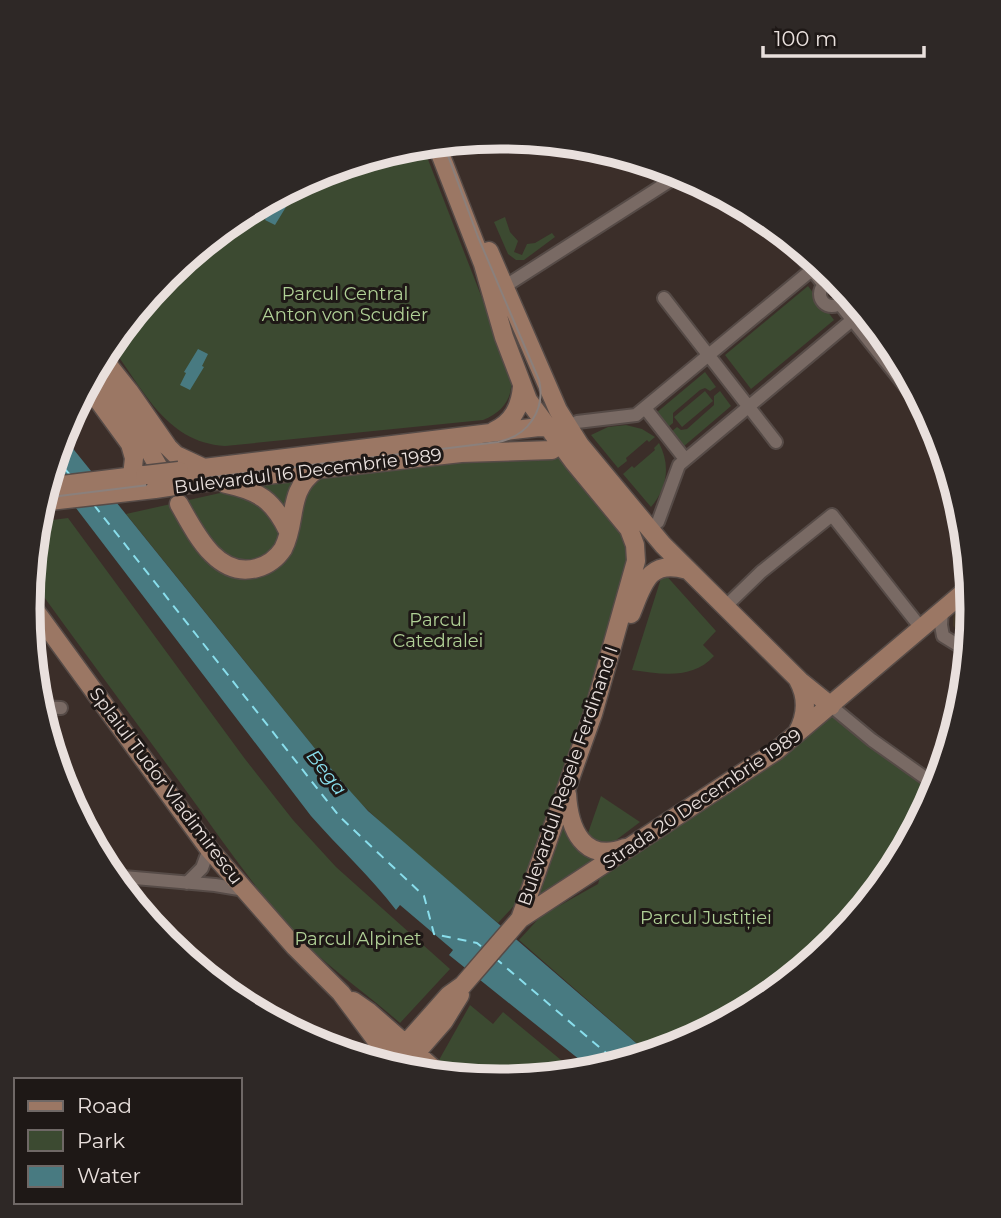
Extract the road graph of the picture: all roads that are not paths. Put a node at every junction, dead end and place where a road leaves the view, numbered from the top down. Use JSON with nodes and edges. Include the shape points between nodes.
{"nodes":[{"id":1,"x":452,"y":152,"type":"edge"},
{"id":2,"x":440,"y":153,"type":"edge"},
{"id":3,"x":669,"y":181,"type":"edge"},
{"id":4,"x":808,"y":267,"type":"edge"},
{"id":5,"x":820,"y":279,"type":"edge"},
{"id":6,"x":504,"y":287,"type":"junction"},
{"id":7,"x":664,"y":298,"type":"dead end"},
{"id":8,"x":856,"y":317,"type":"edge"},
{"id":9,"x":852,"y":320,"type":"junction"},
{"id":10,"x":705,"y":352,"type":"junction"},
{"id":11,"x":109,"y":367,"type":"edge"},
{"id":12,"x":898,"y":378,"type":"edge"},
{"id":13,"x":101,"y":381,"type":"edge"},
{"id":14,"x":522,"y":387,"type":"junction"},
{"id":15,"x":94,"y":394,"type":"edge"},
{"id":16,"x":748,"y":407,"type":"junction"},
{"id":17,"x":645,"y":408,"type":"junction"},
{"id":18,"x":484,"y":434,"type":"junction"},
{"id":19,"x":567,"y":436,"type":"junction"},
{"id":20,"x":776,"y":442,"type":"dead end"},
{"id":21,"x":685,"y":459,"type":"junction"},
{"id":22,"x":316,"y":470,"type":"junction"},
{"id":23,"x":210,"y":475,"type":"junction"},
{"id":24,"x":141,"y":479,"type":"junction"},
{"id":25,"x":55,"y":495,"type":"edge"},
{"id":26,"x":179,"y":504,"type":"dead end"},
{"id":27,"x":658,"y":522,"type":"dead end"},
{"id":28,"x":288,"y":531,"type":"junction"},
{"id":29,"x":687,"y":570,"type":"junction"},
{"id":30,"x":961,"y":595,"type":"edge"},
{"id":31,"x":725,"y":607,"type":"junction"},
{"id":32,"x":942,"y":610,"type":"junction"},
{"id":33,"x":40,"y":617,"type":"edge"},
{"id":34,"x":921,"y":628,"type":"junction"},
{"id":35,"x":614,"y":642,"type":"junction"},
{"id":36,"x":959,"y":646,"type":"edge"},
{"id":37,"x":791,"y":672,"type":"junction"},
{"id":38,"x":831,"y":706,"type":"junction"},
{"id":39,"x":51,"y":708,"type":"edge"},
{"id":40,"x":61,"y":708,"type":"dead end"},
{"id":41,"x":786,"y":744,"type":"junction"},
{"id":42,"x":928,"y":780,"type":"edge"},
{"id":43,"x":567,"y":790,"type":"junction"},
{"id":44,"x":634,"y":843,"type":"junction"},
{"id":45,"x":209,"y":849,"type":"junction"},
{"id":46,"x":128,"y":880,"type":"edge"},
{"id":47,"x":187,"y":883,"type":"junction"},
{"id":48,"x":245,"y":890,"type":"junction"},
{"id":49,"x":520,"y":919,"type":"junction"},
{"id":50,"x":341,"y":993,"type":"junction"},
{"id":51,"x":411,"y":1048,"type":"junction"},
{"id":52,"x":390,"y":1056,"type":"edge"},
{"id":53,"x":404,"y":1059,"type":"edge"},
{"id":54,"x":427,"y":1063,"type":"edge"}],
"edges":[{"from":1,"to":6,"type":"main road","name":"Bulevardul Regele Ferdinand I"},
{"from":2,"to":14,"type":"main road","name":"Bulevardul Regele Ferdinand I","via":[[483,264]]},
{"from":3,"to":6,"type":"street"},
{"from":4,"to":10,"type":"street"},
{"from":5,"to":9,"type":"street","via":[[823,302],[830,306],[839,303]]},
{"from":6,"to":19,"type":"main road","name":"Bulevardul Regele Ferdinand I"},
{"from":7,"to":10,"type":"street"},
{"from":8,"to":9,"type":"street"},
{"from":9,"to":12,"type":"street"},
{"from":9,"to":16,"type":"street"},
{"from":10,"to":16,"type":"street"},
{"from":10,"to":17,"type":"street"},
{"from":11,"to":23,"type":"main road","via":[[168,447]]},
{"from":13,"to":24,"type":"main road","via":[[138,431]]},
{"from":14,"to":18,"type":"main road","via":[[521,401],[507,424]]},
{"from":14,"to":19,"type":"main road","name":"Bulevardul Regele Ferdinand I","via":[[528,400]]},
{"from":15,"to":24,"type":"main road","via":[[130,444]]},
{"from":16,"to":20,"type":"street"},
{"from":16,"to":21,"type":"street"},
{"from":17,"to":19,"type":"street","via":[[636,415]]},
{"from":17,"to":21,"type":"street"},
{"from":18,"to":19,"type":"main road","name":"Bulevardul 16 Decembrie 1989"},
{"from":18,"to":23,"type":"main road","name":"Bulevardul 16 Decembrie 1989"},
{"from":19,"to":22,"type":"main road","name":"Bulevardul 16 Decembrie 1989","via":[[554,449],[461,453]]},
{"from":19,"to":29,"type":"main road","name":"Bulevardul Regele Ferdinand I"},
{"from":19,"to":35,"type":"main road","name":"Bulevardul Regele Ferdinand I","via":[[635,545],[636,561]]},
{"from":21,"to":27,"type":"street"},
{"from":22,"to":23,"type":"main road","name":"Bulevardul 16 Decembrie 1989"},
{"from":22,"to":28,"type":"main road","via":[[299,487]]},
{"from":23,"to":24,"type":"main road","name":"Bulevardul 16 Decembrie 1989","bridge":true},
{"from":23,"to":28,"type":"main road","via":[[264,497]]},
{"from":24,"to":25,"type":"main road","name":"Bulevardul 16 Decembrie 1989"},
{"from":26,"to":28,"type":"main road","via":[[211,553],[244,569],[275,559]]},
{"from":29,"to":31,"type":"main road","name":"Bulevardul Regele Ferdinand I"},
{"from":29,"to":35,"type":"main road","via":[[661,567],[653,572],[641,588],[623,635]]},
{"from":30,"to":32,"type":"main road","name":"Strada 20 Decembrie 1989"},
{"from":31,"to":34,"type":"street","via":[[832,515]]},
{"from":31,"to":37,"type":"main road","name":"Bulevardul Regele Ferdinand I"},
{"from":32,"to":34,"type":"main road","name":"Strada 20 Decembrie 1989"},
{"from":32,"to":36,"type":"street","via":[[943,636]]},
{"from":33,"to":45,"type":"main road","name":"Splaiul Tudor Vladimirescu"},
{"from":34,"to":38,"type":"main road","name":"Strada 20 Decembrie 1989"},
{"from":35,"to":43,"type":"main road","name":"Bulevardul Regele Ferdinand I"},
{"from":37,"to":38,"type":"main road","name":"Bulevardul Regele Ferdinand I"},
{"from":37,"to":41,"type":"main road","via":[[803,690],[806,709]]},
{"from":38,"to":41,"type":"main road","name":"Strada 20 Decembrie 1989"},
{"from":38,"to":42,"type":"street"},
{"from":39,"to":40,"type":"street"},
{"from":41,"to":44,"type":"main road","name":"Strada 20 Decembrie 1989"},
{"from":43,"to":44,"type":"main road","via":[[571,824],[583,842],[608,852]]},
{"from":43,"to":49,"type":"main road","name":"Bulevardul Regele Ferdinand I"},
{"from":44,"to":49,"type":"main road","name":"Strada 20 Decembrie 1989"},
{"from":45,"to":47,"type":"street","via":[[202,868]]},
{"from":45,"to":48,"type":"main road","name":"Splaiul Tudor Vladimirescu"},
{"from":46,"to":47,"type":"street"},
{"from":47,"to":48,"type":"street"},
{"from":48,"to":50,"type":"main road","name":"Splaiul Tudor Vladimirescu"},
{"from":49,"to":51,"type":"main road","via":[[449,995]]},
{"from":50,"to":51,"type":"main road","name":"Splaiul Tudor Vladimirescu"},
{"from":50,"to":52,"type":"main road","name":"Splaiul Tudor Vladimirescu"},
{"from":51,"to":53,"type":"main road"},
{"from":51,"to":54,"type":"main road","name":"Splaiul Tudor Vladimirescu"}]}
